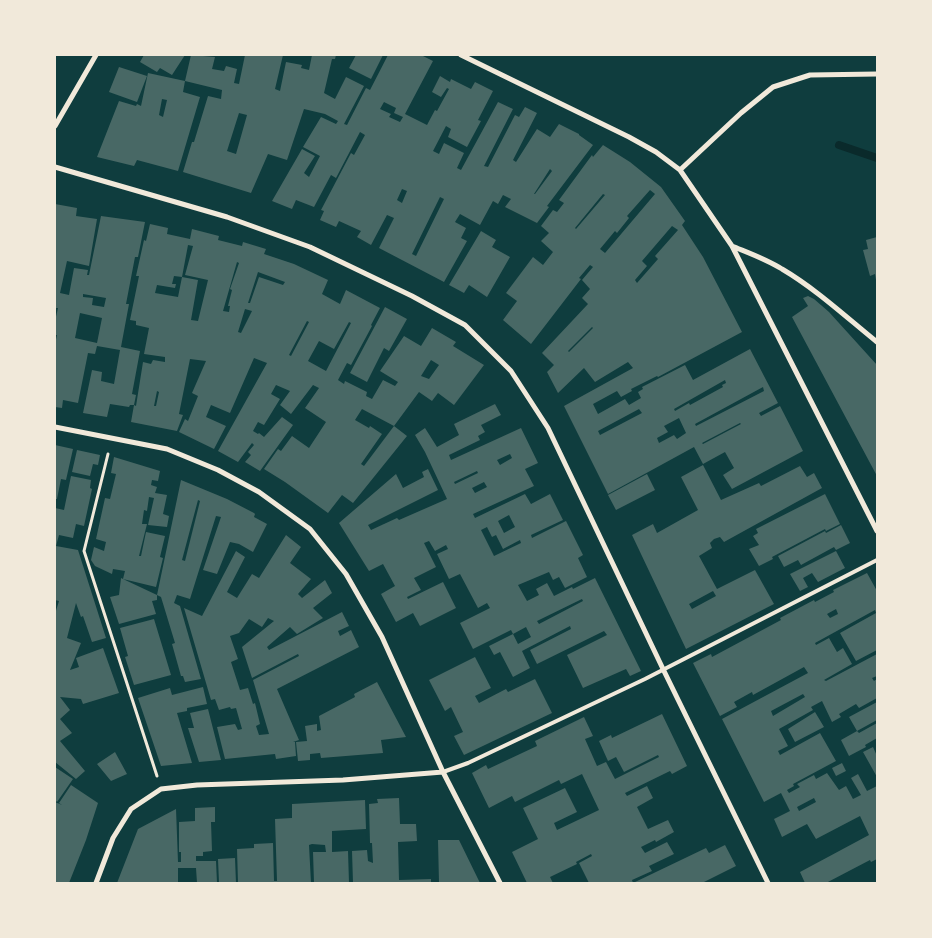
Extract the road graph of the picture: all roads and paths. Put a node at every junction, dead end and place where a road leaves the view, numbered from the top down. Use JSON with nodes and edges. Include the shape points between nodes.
{"nodes":[{"id":1,"x":96,"y":55,"type":"edge"},
{"id":2,"x":461,"y":55,"type":"edge"},
{"id":3,"x":877,"y":74,"type":"edge"},
{"id":4,"x":55,"y":126,"type":"edge"},
{"id":5,"x":55,"y":167,"type":"edge"},
{"id":6,"x":680,"y":170,"type":"junction"},
{"id":7,"x":732,"y":246,"type":"junction"},
{"id":8,"x":877,"y":342,"type":"edge"},
{"id":9,"x":55,"y":427,"type":"edge"},
{"id":10,"x":111,"y":438,"type":"junction"},
{"id":11,"x":877,"y":531,"type":"edge"},
{"id":12,"x":877,"y":560,"type":"edge"},
{"id":13,"x":663,"y":669,"type":"junction"},
{"id":14,"x":444,"y":772,"type":"junction"},
{"id":15,"x":161,"y":789,"type":"junction"},
{"id":16,"x":96,"y":883,"type":"edge"},
{"id":17,"x":500,"y":883,"type":"edge"},
{"id":18,"x":768,"y":883,"type":"edge"}],
"edges":[{"from":1,"to":4,"type":"street"},
{"from":2,"to":6,"type":"street","via":[[629,137]]},
{"from":3,"to":6,"type":"street","via":[[810,75],[773,88]]},
{"from":5,"to":13,"type":"street","via":[[227,217],[310,247],[465,325],[511,372],[548,428]]},
{"from":6,"to":7,"type":"street"},
{"from":7,"to":8,"type":"street","via":[[783,269],[826,299]]},
{"from":7,"to":11,"type":"street"},
{"from":9,"to":10,"type":"street"},
{"from":10,"to":14,"type":"street","via":[[167,450],[218,470],[259,492],[310,529],[346,574],[382,637]]},
{"from":10,"to":15,"type":"path","via":[[84,551]]},
{"from":12,"to":13,"type":"lane"},
{"from":13,"to":14,"type":"lane"},
{"from":13,"to":18,"type":"street"},
{"from":14,"to":15,"type":"street"},
{"from":14,"to":17,"type":"street"},
{"from":15,"to":16,"type":"street","via":[[131,809],[113,838]]}]}
